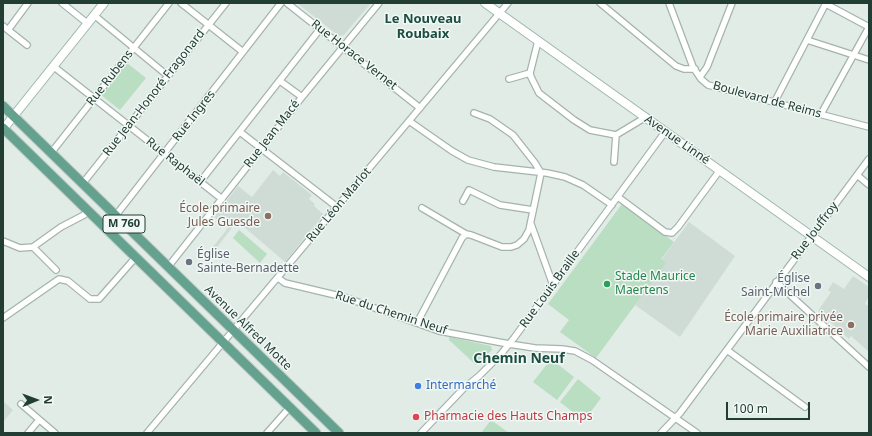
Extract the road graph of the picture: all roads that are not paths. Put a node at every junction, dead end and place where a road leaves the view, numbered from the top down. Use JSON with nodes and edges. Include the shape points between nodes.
{"nodes":[{"id":1,"x":28,"y":3,"type":"edge"},
{"id":2,"x":62,"y":3,"type":"edge"},
{"id":3,"x":104,"y":3,"type":"edge"},
{"id":4,"x":169,"y":3,"type":"edge"},
{"id":5,"x":181,"y":3,"type":"edge"},
{"id":6,"x":226,"y":3,"type":"edge"},
{"id":7,"x":281,"y":3,"type":"edge"},
{"id":8,"x":287,"y":3,"type":"edge"},
{"id":9,"x":379,"y":3,"type":"edge"},
{"id":10,"x":485,"y":3,"type":"edge"},
{"id":11,"x":508,"y":3,"type":"edge"},
{"id":12,"x":600,"y":3,"type":"edge"},
{"id":13,"x":669,"y":3,"type":"edge"},
{"id":14,"x":732,"y":3,"type":"edge"},
{"id":15,"x":826,"y":3,"type":"edge"},
{"id":16,"x":499,"y":13,"type":"junction"},
{"id":17,"x":94,"y":16,"type":"junction"},
{"id":18,"x":87,"y":23,"type":"junction"},
{"id":19,"x":209,"y":25,"type":"junction"},
{"id":20,"x":869,"y":27,"type":"edge"},
{"id":21,"x":5,"y":28,"type":"edge"},
{"id":22,"x":320,"y":29,"type":"junction"},
{"id":23,"x":807,"y":40,"type":"junction"},
{"id":24,"x":538,"y":41,"type":"junction"},
{"id":25,"x":27,"y":45,"type":"dead end"},
{"id":26,"x":343,"y":47,"type":"junction"},
{"id":27,"x":134,"y":48,"type":"junction"},
{"id":28,"x":243,"y":52,"type":"junction"},
{"id":29,"x":853,"y":55,"type":"junction"},
{"id":30,"x":869,"y":60,"type":"edge"},
{"id":31,"x":53,"y":66,"type":"junction"},
{"id":32,"x":695,"y":69,"type":"junction"},
{"id":33,"x":530,"y":73,"type":"junction"},
{"id":34,"x":168,"y":76,"type":"junction"},
{"id":35,"x":700,"y":77,"type":"junction"},
{"id":36,"x":509,"y":79,"type":"dead end"},
{"id":37,"x":280,"y":81,"type":"junction"},
{"id":38,"x":302,"y":97,"type":"junction"},
{"id":39,"x":94,"y":98,"type":"junction"},
{"id":40,"x":774,"y":103,"type":"junction"},
{"id":41,"x":3,"y":106,"type":"edge"},
{"id":42,"x":420,"y":108,"type":"junction"},
{"id":43,"x":474,"y":113,"type":"dead end"},
{"id":44,"x":821,"y":114,"type":"junction"},
{"id":45,"x":14,"y":116,"type":"junction"},
{"id":46,"x":646,"y":117,"type":"junction"},
{"id":47,"x":409,"y":121,"type":"junction"},
{"id":48,"x":129,"y":126,"type":"junction"},
{"id":49,"x":869,"y":127,"type":"edge"},
{"id":50,"x":3,"y":128,"type":"edge"},
{"id":51,"x":240,"y":132,"type":"junction"},
{"id":52,"x":665,"y":132,"type":"junction"},
{"id":53,"x":616,"y":135,"type":"junction"},
{"id":54,"x":262,"y":148,"type":"junction"},
{"id":55,"x":51,"y":152,"type":"junction"},
{"id":56,"x":165,"y":154,"type":"junction"},
{"id":57,"x":869,"y":159,"type":"edge"},
{"id":58,"x":614,"y":162,"type":"dead end"},
{"id":59,"x":720,"y":170,"type":"junction"},
{"id":60,"x":541,"y":173,"type":"junction"},
{"id":61,"x":857,"y":175,"type":"junction"},
{"id":62,"x":200,"y":182,"type":"junction"},
{"id":63,"x":83,"y":183,"type":"junction"},
{"id":64,"x":869,"y":185,"type":"edge"},
{"id":65,"x":618,"y":197,"type":"junction"},
{"id":66,"x":222,"y":198,"type":"junction"},
{"id":67,"x":463,"y":201,"type":"dead end"},
{"id":68,"x":612,"y":205,"type":"junction"},
{"id":69,"x":337,"y":207,"type":"junction"},
{"id":70,"x":422,"y":208,"type":"dead end"},
{"id":71,"x":88,"y":210,"type":"junction"},
{"id":72,"x":533,"y":210,"type":"junction"},
{"id":73,"x":116,"y":217,"type":"junction"},
{"id":74,"x":531,"y":224,"type":"junction"},
{"id":75,"x":106,"y":228,"type":"junction"},
{"id":76,"x":466,"y":234,"type":"junction"},
{"id":77,"x":812,"y":236,"type":"junction"},
{"id":78,"x":3,"y":241,"type":"edge"},
{"id":79,"x":34,"y":246,"type":"junction"},
{"id":80,"x":136,"y":257,"type":"junction"},
{"id":81,"x":168,"y":267,"type":"junction"},
{"id":82,"x":56,"y":270,"type":"dead end"},
{"id":83,"x":869,"y":277,"type":"edge"},
{"id":84,"x":278,"y":278,"type":"junction"},
{"id":85,"x":776,"y":282,"type":"junction"},
{"id":86,"x":554,"y":285,"type":"junction"},
{"id":87,"x":6,"y":313,"type":"edge"},
{"id":88,"x":3,"y":318,"type":"edge"},
{"id":89,"x":417,"y":323,"type":"junction"},
{"id":90,"x":233,"y":331,"type":"junction"},
{"id":91,"x":224,"y":342,"type":"junction"},
{"id":92,"x":509,"y":344,"type":"junction"},
{"id":93,"x":726,"y":350,"type":"junction"},
{"id":94,"x":869,"y":367,"type":"edge"},
{"id":95,"x":21,"y":404,"type":"dead end"},
{"id":96,"x":290,"y":407,"type":"junction"},
{"id":97,"x":805,"y":407,"type":"dead end"},
{"id":98,"x":675,"y":418,"type":"junction"},
{"id":99,"x":39,"y":420,"type":"junction"},
{"id":100,"x":28,"y":433,"type":"edge"},
{"id":101,"x":55,"y":433,"type":"edge"},
{"id":102,"x":147,"y":433,"type":"edge"},
{"id":103,"x":267,"y":433,"type":"edge"},
{"id":104,"x":316,"y":433,"type":"edge"},
{"id":105,"x":339,"y":433,"type":"edge"},
{"id":106,"x":421,"y":433,"type":"edge"},
{"id":107,"x":661,"y":433,"type":"edge"},
{"id":108,"x":697,"y":433,"type":"edge"}],
"edges":[{"from":1,"to":21,"type":"street"},
{"from":2,"to":18,"type":"street"},
{"from":3,"to":17,"type":"street"},
{"from":4,"to":27,"type":"street","name":"Rue Rubens"},
{"from":5,"to":19,"type":"street"},
{"from":6,"to":19,"type":"street","name":"Rue Jean-Honoré Fragonard"},
{"from":7,"to":28,"type":"street","name":"Rue Ingres"},
{"from":8,"to":22,"type":"street","name":"Rue Horace Vernet"},
{"from":9,"to":26,"type":"street","name":"Rue Jean Macé"},
{"from":10,"to":16,"type":"street","name":"Avenue Linné"},
{"from":11,"to":16,"type":"street","name":"Rue Léon Marlot"},
{"from":12,"to":32,"type":"street","via":[[679,68]]},
{"from":13,"to":32,"type":"street","name":"Boulevard de Reims"},
{"from":14,"to":35,"type":"street","via":[[705,71]]},
{"from":15,"to":20,"type":"street"},
{"from":15,"to":23,"type":"street"},
{"from":16,"to":24,"type":"street","name":"Avenue Linné"},
{"from":16,"to":42,"type":"street","name":"Rue Léon Marlot"},
{"from":17,"to":18,"type":"street"},
{"from":17,"to":27,"type":"street"},
{"from":18,"to":31,"type":"street"},
{"from":19,"to":28,"type":"street"},
{"from":19,"to":34,"type":"street","name":"Rue Jean-Honoré Fragonard"},
{"from":20,"to":29,"type":"street"},
{"from":21,"to":25,"type":"street"},
{"from":22,"to":26,"type":"street","name":"Rue Horace Vernet"},
{"from":22,"to":37,"type":"street"},
{"from":23,"to":29,"type":"street"},
{"from":23,"to":40,"type":"street"},
{"from":24,"to":33,"type":"street"},
{"from":24,"to":46,"type":"street","name":"Avenue Linné"},
{"from":26,"to":38,"type":"street","name":"Rue Jean Macé"},
{"from":26,"to":42,"type":"street","name":"Rue Horace Vernet"},
{"from":27,"to":34,"type":"street"},
{"from":27,"to":39,"type":"street","name":"Rue Rubens"},
{"from":28,"to":56,"type":"street","name":"Rue Ingres"},
{"from":29,"to":30,"type":"street"},
{"from":29,"to":44,"type":"street"},
{"from":31,"to":39,"type":"street","name":"Rue Raphaël"},
{"from":31,"to":45,"type":"street"},
{"from":32,"to":35,"type":"street","name":"Boulevard de Reims"},
{"from":33,"to":36,"type":"street"},
{"from":33,"to":53,"type":"street","via":[[539,93],[574,120],[590,130]]},
{"from":34,"to":48,"type":"street","name":"Rue Jean-Honoré Fragonard"},
{"from":35,"to":40,"type":"street","name":"Boulevard de Reims","via":[[712,87]]},
{"from":37,"to":38,"type":"street"},
{"from":37,"to":51,"type":"street"},
{"from":38,"to":54,"type":"street","name":"Rue Jean Macé"},
{"from":39,"to":48,"type":"street","name":"Rue Raphaël"},
{"from":39,"to":55,"type":"street","name":"Rue Rubens"},
{"from":40,"to":44,"type":"street","name":"Boulevard de Reims"},
{"from":41,"to":45,"type":"main road","name":"Avenue Alfred Motte","number":"M 760"},
{"from":42,"to":47,"type":"street","name":"Rue Léon Marlot"},
{"from":43,"to":60,"type":"street","via":[[490,119],[513,135]]},
{"from":44,"to":49,"type":"street","name":"Boulevard de Reims"},
{"from":45,"to":50,"type":"street"},
{"from":45,"to":55,"type":"main road","name":"Avenue Alfred Motte","number":"M 760"},
{"from":46,"to":52,"type":"street","name":"Avenue Linné"},
{"from":46,"to":53,"type":"street"},
{"from":47,"to":60,"type":"street","via":[[452,151],[472,161],[494,167]]},
{"from":47,"to":69,"type":"street","name":"Rue Léon Marlot"},
{"from":48,"to":56,"type":"street","name":"Rue Raphaël"},
{"from":48,"to":63,"type":"street","name":"Rue Jean-Honoré Fragonard"},
{"from":50,"to":71,"type":"main road","number":"M 760"},
{"from":51,"to":54,"type":"street"},
{"from":51,"to":62,"type":"street"},
{"from":52,"to":59,"type":"street","name":"Avenue Linné"},
{"from":52,"to":65,"type":"street","name":"Rue Louis Braille"},
{"from":53,"to":58,"type":"street"},
{"from":54,"to":66,"type":"street","name":"Rue Jean Macé"},
{"from":54,"to":69,"type":"street"},
{"from":55,"to":63,"type":"main road","name":"Avenue Alfred Motte","number":"M 760"},
{"from":56,"to":62,"type":"street","name":"Rue Raphaël"},
{"from":56,"to":73,"type":"street","name":"Rue Ingres"},
{"from":57,"to":61,"type":"street","name":"Rue Jouffroy"},
{"from":59,"to":65,"type":"street","via":[[672,233],[665,232]]},
{"from":59,"to":77,"type":"street","name":"Avenue Linné"},
{"from":60,"to":68,"type":"street","via":[[561,176],[579,183]]},
{"from":60,"to":72,"type":"street"},
{"from":61,"to":64,"type":"street"},
{"from":61,"to":77,"type":"street","name":"Rue Jouffroy"},
{"from":62,"to":66,"type":"street","name":"Rue Raphaël"},
{"from":63,"to":73,"type":"main road","name":"Avenue Alfred Motte","number":"M 760"},
{"from":65,"to":68,"type":"street","name":"Rue Louis Braille"},
{"from":66,"to":81,"type":"street","name":"Rue Jean Macé"},
{"from":67,"to":72,"type":"street","via":[[469,190],[500,205]]},
{"from":68,"to":86,"type":"street","name":"Rue Louis Braille"},
{"from":69,"to":84,"type":"street","name":"Rue Léon Marlot"},
{"from":70,"to":76,"type":"street"},
{"from":71,"to":75,"type":"main road","number":"M 760"},
{"from":71,"to":79,"type":"street"},
{"from":72,"to":74,"type":"street"},
{"from":73,"to":75,"type":"street","name":"Rue Ingres"},
{"from":73,"to":81,"type":"main road","name":"Avenue Alfred Motte","number":"M 760"},
{"from":74,"to":76,"type":"street","via":[[521,241],[511,247],[498,246]]},
{"from":74,"to":86,"type":"street"},
{"from":75,"to":80,"type":"main road","number":"M 760"},
{"from":76,"to":89,"type":"street"},
{"from":77,"to":83,"type":"street","name":"Avenue Linné"},
{"from":77,"to":85,"type":"street","name":"Rue Jouffroy"},
{"from":78,"to":79,"type":"street","via":[[20,248]]},
{"from":79,"to":82,"type":"street"},
{"from":80,"to":87,"type":"street","via":[[99,299],[90,299],[67,280],[59,279]]},
{"from":80,"to":91,"type":"main road","number":"M 760"},
{"from":81,"to":90,"type":"main road","name":"Avenue Alfred Motte","number":"M 760"},
{"from":84,"to":89,"type":"street","name":"Rue du Chemin Neuf","via":[[285,283],[344,297]]},
{"from":84,"to":90,"type":"street","name":"Rue Léon Marlot"},
{"from":85,"to":93,"type":"street","name":"Rue Jouffroy"},
{"from":85,"to":94,"type":"street"},
{"from":86,"to":92,"type":"street","name":"Rue Louis Braille"},
{"from":87,"to":88,"type":"street"},
{"from":89,"to":92,"type":"street","name":"Rue du Chemin Neuf","via":[[439,331]]},
{"from":90,"to":91,"type":"street","name":"Rue Léon Marlot"},
{"from":90,"to":105,"type":"main road","name":"Avenue Alfred Motte","number":"M 760"},
{"from":91,"to":96,"type":"main road","number":"M 760"},
{"from":91,"to":102,"type":"street","name":"Rue Léon Marlot"},
{"from":92,"to":98,"type":"street","name":"Rue du Chemin Neuf","via":[[580,353]]},
{"from":92,"to":106,"type":"street","name":"Rue Louis Braille"},
{"from":93,"to":97,"type":"street"},
{"from":93,"to":98,"type":"street","name":"Rue Jouffroy"},
{"from":95,"to":99,"type":"street"},
{"from":96,"to":103,"type":"street"},
{"from":96,"to":104,"type":"main road","number":"M 760"},
{"from":98,"to":107,"type":"street","name":"Rue Jouffroy"},
{"from":98,"to":108,"type":"street","name":"Rue du Chemin Neuf"},
{"from":99,"to":100,"type":"street"},
{"from":99,"to":101,"type":"street"}]}
